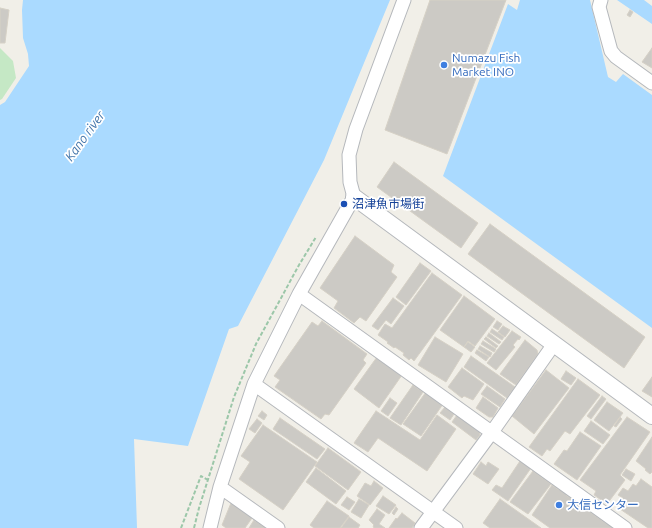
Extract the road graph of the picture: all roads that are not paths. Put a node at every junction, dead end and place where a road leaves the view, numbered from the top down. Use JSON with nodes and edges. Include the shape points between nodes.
{"nodes":[{"id":1,"x":404,"y":0,"type":"edge"},
{"id":2,"x":601,"y":0,"type":"edge"},
{"id":3,"x":652,"y":83,"type":"edge"},
{"id":4,"x":354,"y":197,"type":"junction"},
{"id":5,"x":299,"y":294,"type":"junction"},
{"id":6,"x":554,"y":344,"type":"junction"},
{"id":7,"x":254,"y":384,"type":"junction"},
{"id":8,"x":652,"y":416,"type":"edge"},
{"id":9,"x":492,"y":432,"type":"junction"},
{"id":10,"x":220,"y":487,"type":"junction"},
{"id":11,"x":433,"y":511,"type":"junction"},
{"id":12,"x":210,"y":528,"type":"edge"},
{"id":13,"x":278,"y":528,"type":"edge"},
{"id":14,"x":421,"y":528,"type":"edge"},
{"id":15,"x":456,"y":528,"type":"edge"},
{"id":16,"x":625,"y":528,"type":"edge"}],
"edges":[{"from":1,"to":4,"type":"street","via":[[348,155]]},
{"from":2,"to":3,"type":"street","via":[[599,7],[611,51]]},
{"from":4,"to":5,"type":"street"},
{"from":4,"to":6,"type":"street"},
{"from":5,"to":7,"type":"street"},
{"from":5,"to":9,"type":"street"},
{"from":6,"to":8,"type":"street"},
{"from":6,"to":9,"type":"street"},
{"from":7,"to":10,"type":"street"},
{"from":7,"to":11,"type":"street"},
{"from":9,"to":11,"type":"street"},
{"from":9,"to":16,"type":"street"},
{"from":10,"to":12,"type":"street"},
{"from":10,"to":13,"type":"street"},
{"from":11,"to":14,"type":"street"},
{"from":11,"to":15,"type":"street"}]}
